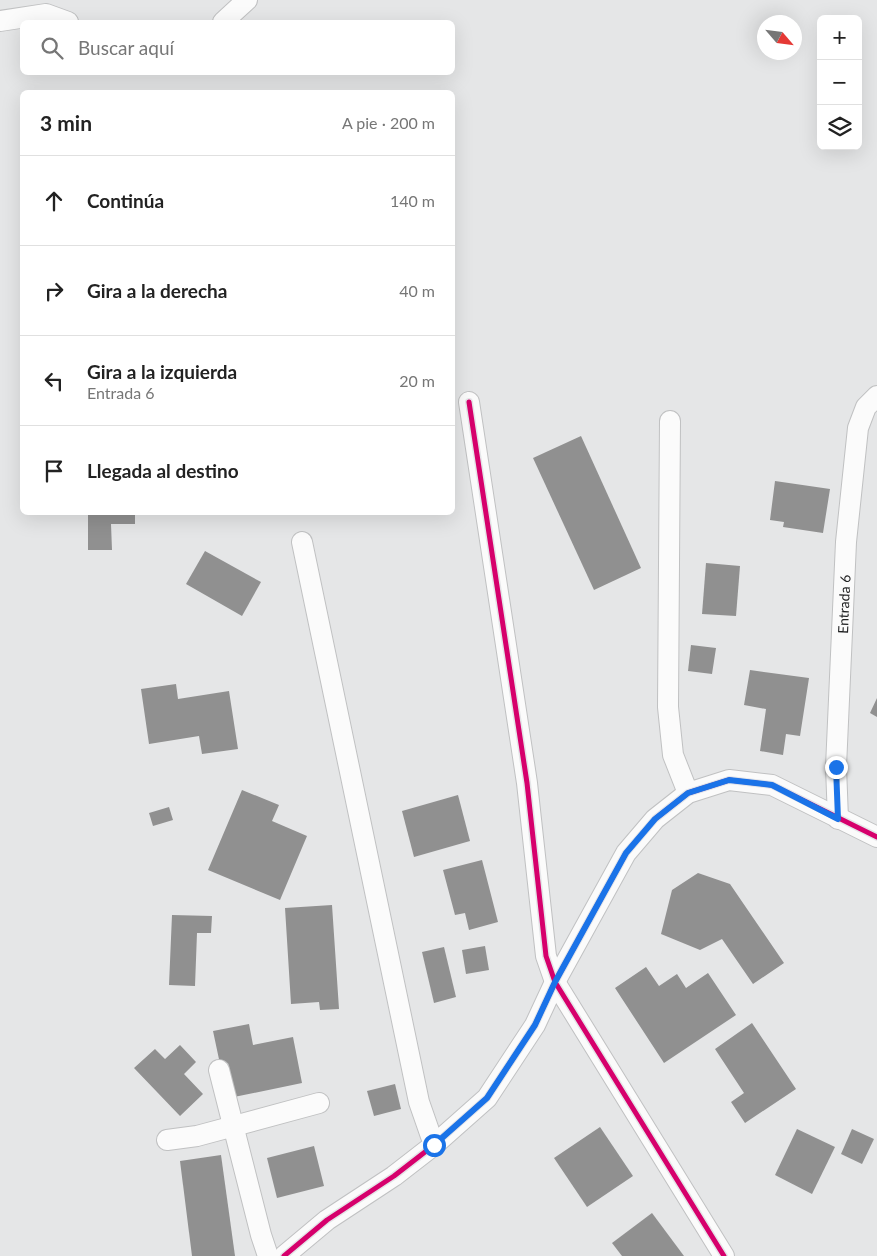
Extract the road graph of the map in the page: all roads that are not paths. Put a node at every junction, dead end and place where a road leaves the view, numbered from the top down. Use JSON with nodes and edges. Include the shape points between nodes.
{"nodes":[{"id":1,"x":247,"y":0,"type":"edge"},
{"id":2,"x":62,"y":20,"type":"edge"},
{"id":3,"x":225,"y":20,"type":"edge"},
{"id":4,"x":0,"y":21,"type":"edge"},
{"id":5,"x":877,"y":396,"type":"edge"},
{"id":6,"x":469,"y":402,"type":"dead end"},
{"id":7,"x":670,"y":421,"type":"dead end"},
{"id":8,"x":302,"y":542,"type":"dead end"},
{"id":9,"x":688,"y":793,"type":"junction"},
{"id":10,"x":838,"y":819,"type":"junction"},
{"id":11,"x":877,"y":838,"type":"edge"},
{"id":12,"x":555,"y":982,"type":"junction"},
{"id":13,"x":219,"y":1070,"type":"dead end"},
{"id":14,"x":319,"y":1103,"type":"dead end"},
{"id":15,"x":233,"y":1126,"type":"junction"},
{"id":16,"x":167,"y":1140,"type":"dead end"},
{"id":17,"x":434,"y":1145,"type":"junction"},
{"id":18,"x":268,"y":1256,"type":"edge"},
{"id":19,"x":284,"y":1256,"type":"edge"},
{"id":20,"x":724,"y":1256,"type":"edge"}],
"edges":[{"from":1,"to":3,"type":"street"},
{"from":2,"to":4,"type":"street","via":[[46,14]]},
{"from":5,"to":10,"type":"street","name":"Entrada 6","via":[[866,407],[858,428],[846,542],[836,767]]},
{"from":6,"to":12,"type":"street","via":[[527,783],[546,956]]},
{"from":7,"to":9,"type":"street","via":[[668,707],[673,755]]},
{"from":8,"to":17,"type":"street","via":[[419,1102]]},
{"from":9,"to":10,"type":"street","via":[[729,780],[772,785]]},
{"from":9,"to":12,"type":"street","via":[[655,819],[626,853]]},
{"from":10,"to":11,"type":"street"},
{"from":12,"to":17,"type":"street","via":[[535,1025],[487,1098]]},
{"from":12,"to":20,"type":"street"},
{"from":13,"to":15,"type":"street"},
{"from":14,"to":15,"type":"street"},
{"from":15,"to":16,"type":"street"},
{"from":15,"to":18,"type":"street"},
{"from":17,"to":19,"type":"street","via":[[327,1220]]}]}
